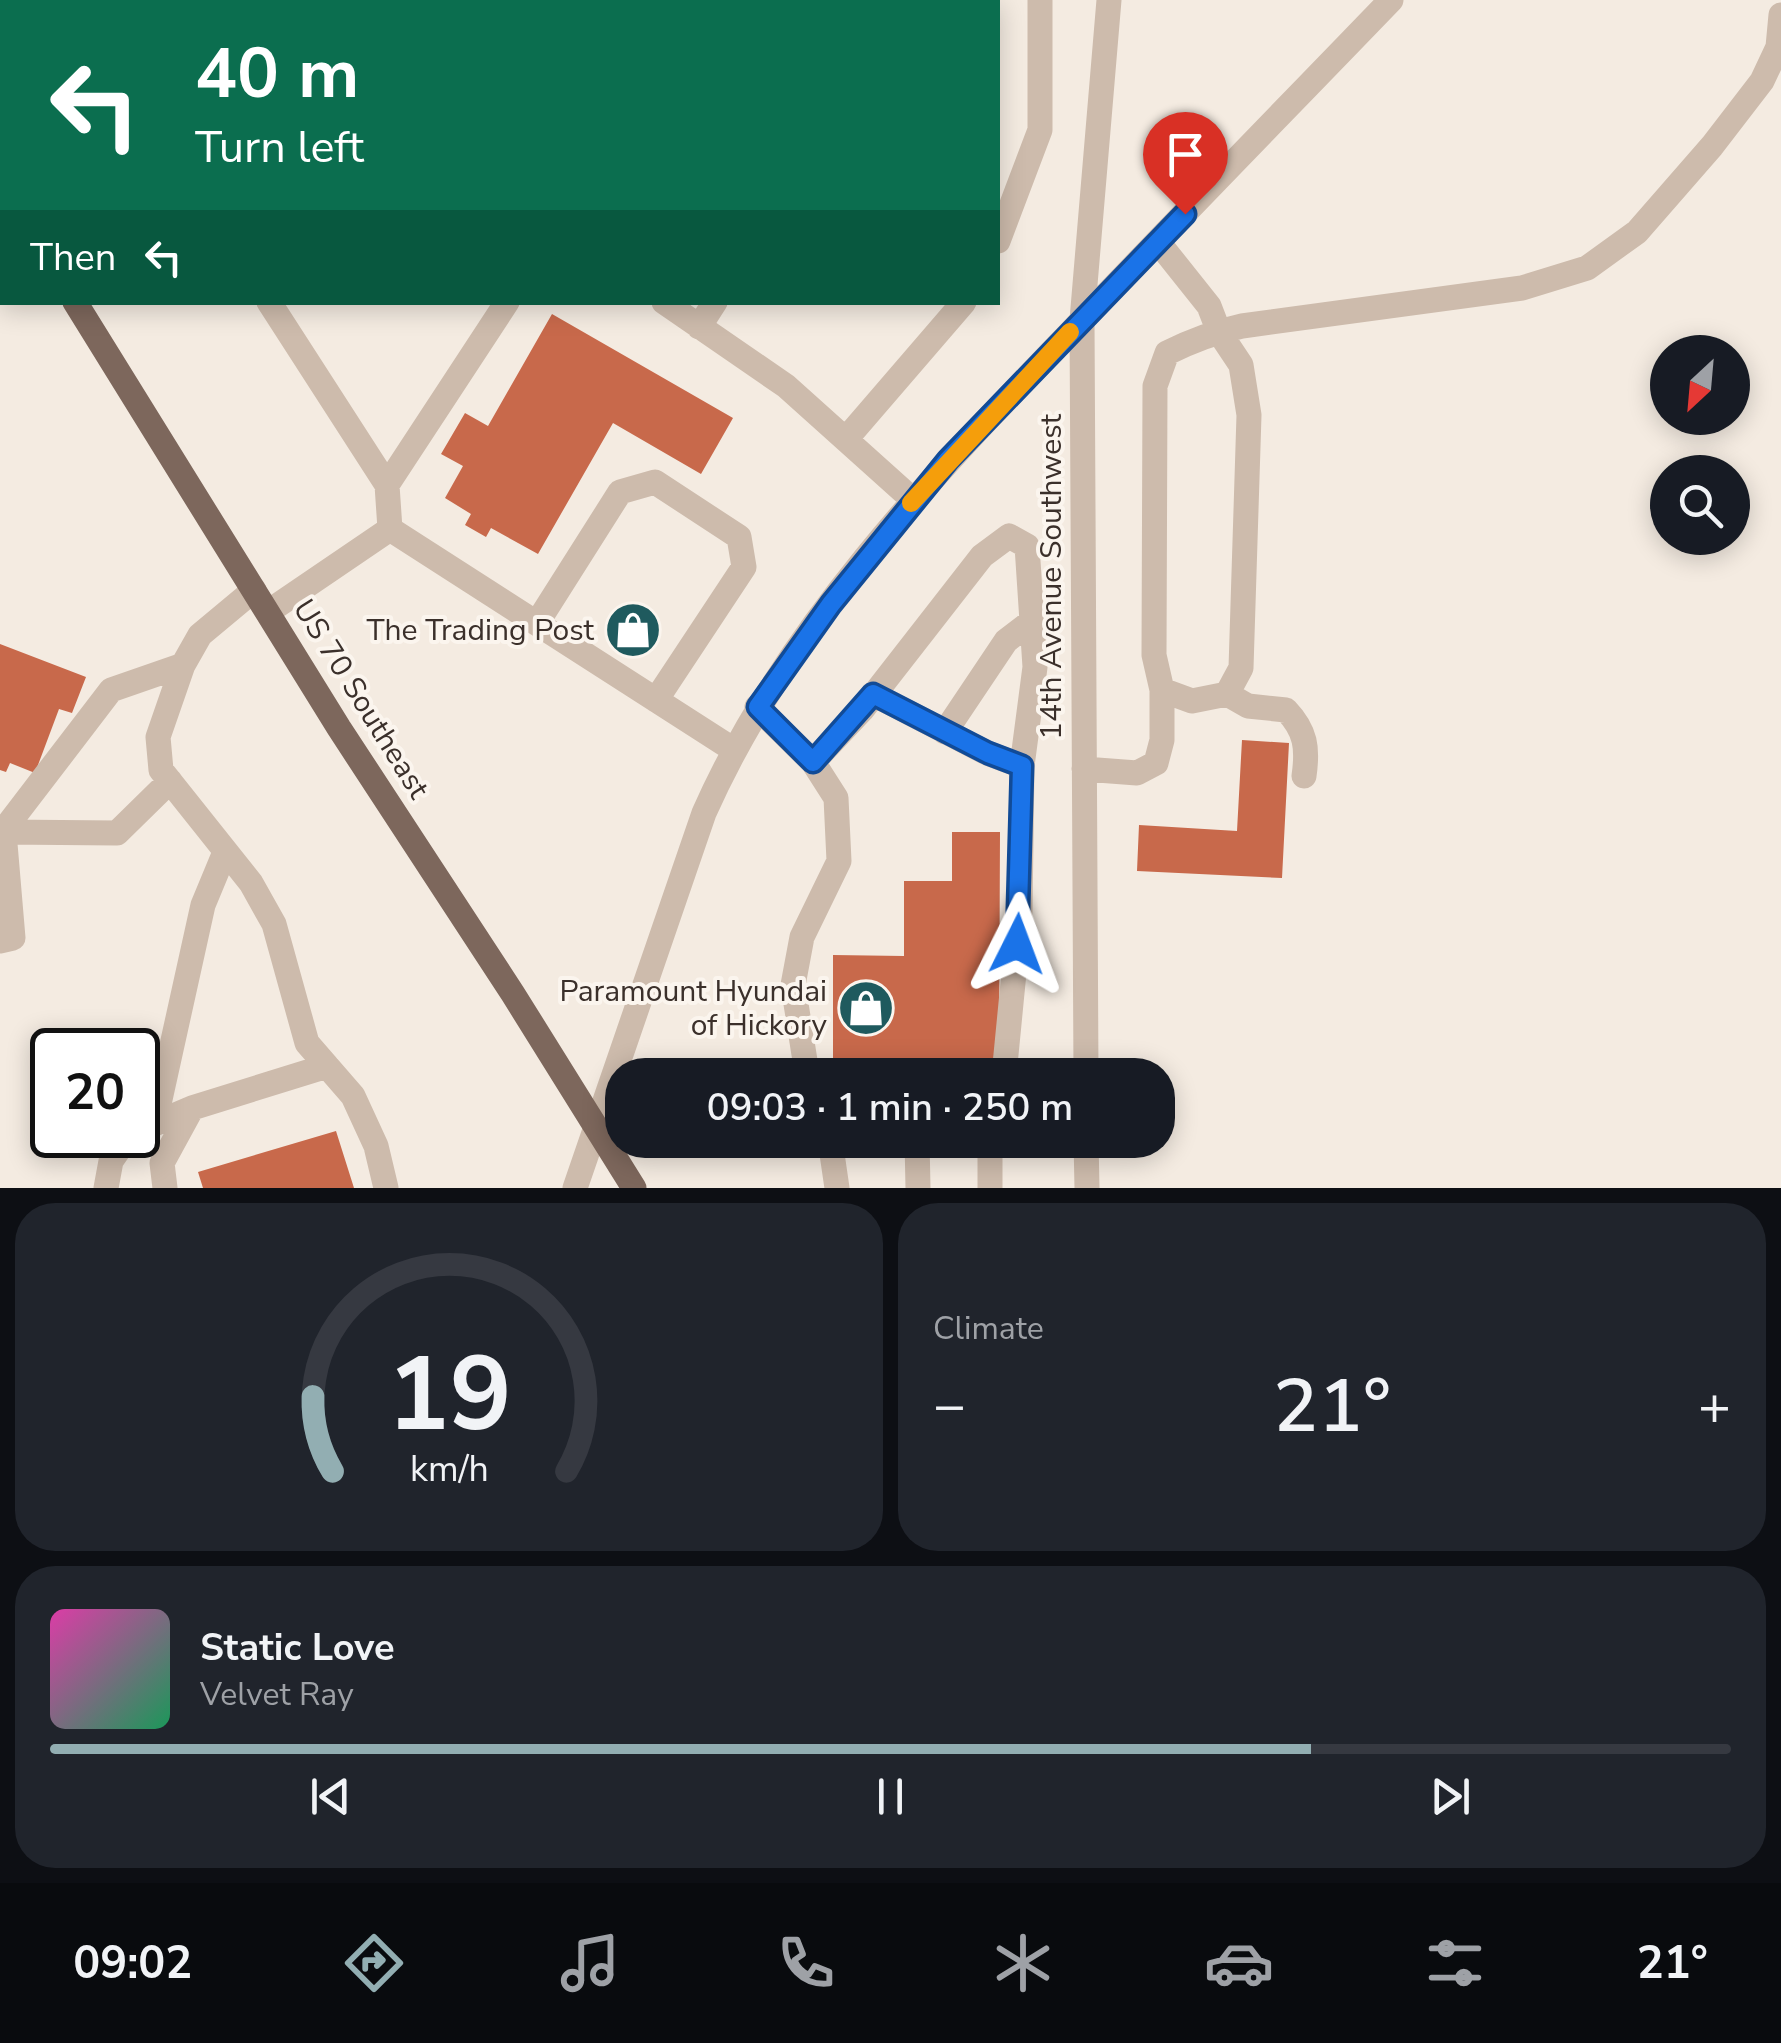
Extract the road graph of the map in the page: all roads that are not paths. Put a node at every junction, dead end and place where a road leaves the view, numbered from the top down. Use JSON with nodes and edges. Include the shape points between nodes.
{"nodes":[{"id":1,"x":1040,"y":0,"type":"edge"},
{"id":2,"x":1109,"y":0,"type":"edge"},
{"id":3,"x":1391,"y":0,"type":"edge"},
{"id":4,"x":1781,"y":14,"type":"edge"},
{"id":5,"x":1000,"y":236,"type":"edge"},
{"id":6,"x":1158,"y":242,"type":"junction"},
{"id":7,"x":77,"y":305,"type":"edge"},
{"id":8,"x":271,"y":305,"type":"edge"},
{"id":9,"x":505,"y":305,"type":"edge"},
{"id":10,"x":668,"y":305,"type":"edge"},
{"id":11,"x":713,"y":305,"type":"edge"},
{"id":12,"x":961,"y":305,"type":"edge"},
{"id":13,"x":1082,"y":320,"type":"junction"},
{"id":14,"x":700,"y":327,"type":"junction"},
{"id":15,"x":1219,"y":332,"type":"junction"},
{"id":16,"x":846,"y":440,"type":"junction"},
{"id":17,"x":387,"y":485,"type":"junction"},
{"id":18,"x":913,"y":500,"type":"junction"},
{"id":19,"x":390,"y":529,"type":"junction"},
{"id":20,"x":261,"y":601,"type":"junction"},
{"id":21,"x":1032,"y":621,"type":"junction"},
{"id":22,"x":537,"y":624,"type":"junction"},
{"id":23,"x":183,"y":664,"type":"junction"},
{"id":24,"x":1162,"y":690,"type":"junction"},
{"id":25,"x":873,"y":694,"type":"junction"},
{"id":26,"x":1227,"y":694,"type":"junction"},
{"id":27,"x":656,"y":700,"type":"junction"},
{"id":28,"x":758,"y":707,"type":"junction"},
{"id":29,"x":945,"y":732,"type":"junction"},
{"id":30,"x":734,"y":750,"type":"junction"},
{"id":31,"x":813,"y":762,"type":"junction"},
{"id":32,"x":1022,"y":766,"type":"junction"},
{"id":33,"x":1084,"y":770,"type":"junction"},
{"id":34,"x":1304,"y":776,"type":"dead end"},
{"id":35,"x":170,"y":782,"type":"junction"},
{"id":36,"x":2,"y":834,"type":"edge"},
{"id":37,"x":225,"y":852,"type":"junction"},
{"id":38,"x":0,"y":941,"type":"edge"},
{"id":39,"x":805,"y":1058,"type":"edge"},
{"id":40,"x":1006,"y":1058,"type":"edge"},
{"id":41,"x":1086,"y":1058,"type":"edge"},
{"id":42,"x":327,"y":1066,"type":"junction"},
{"id":43,"x":160,"y":1073,"type":"edge"},
{"id":44,"x":192,"y":1108,"type":"junction"},
{"id":45,"x":160,"y":1121,"type":"edge"},
{"id":46,"x":595,"y":1128,"type":"junction"},
{"id":47,"x":113,"y":1158,"type":"edge"},
{"id":48,"x":833,"y":1158,"type":"edge"},
{"id":49,"x":917,"y":1158,"type":"edge"},
{"id":50,"x":990,"y":1158,"type":"edge"},
{"id":51,"x":1086,"y":1158,"type":"edge"},
{"id":52,"x":106,"y":1188,"type":"edge"},
{"id":53,"x":165,"y":1188,"type":"edge"},
{"id":54,"x":386,"y":1188,"type":"edge"},
{"id":55,"x":575,"y":1188,"type":"edge"},
{"id":56,"x":634,"y":1188,"type":"edge"},
{"id":57,"x":837,"y":1188,"type":"edge"},
{"id":58,"x":918,"y":1188,"type":"edge"},
{"id":59,"x":990,"y":1188,"type":"edge"},
{"id":60,"x":1087,"y":1188,"type":"edge"}],
"edges":[{"from":1,"to":5,"type":"street","via":[[1040,130]]},
{"from":2,"to":13,"type":"street","name":"14th Avenue Southwest"},
{"from":3,"to":6,"type":"street"},
{"from":4,"to":15,"type":"street","via":[[1778,47],[1752,94],[1637,232],[1587,268],[1522,288]]},
{"from":6,"to":13,"type":"street"},
{"from":6,"to":15,"type":"street","via":[[1209,306]]},
{"from":7,"to":20,"type":"main road","name":"US 70 Southeast"},
{"from":8,"to":17,"type":"street"},
{"from":9,"to":17,"type":"street"},
{"from":10,"to":14,"type":"street"},
{"from":11,"to":14,"type":"street"},
{"from":12,"to":16,"type":"street"},
{"from":13,"to":18,"type":"street"},
{"from":13,"to":33,"type":"street","name":"14th Avenue Southwest"},
{"from":14,"to":16,"type":"street","via":[[786,386]]},
{"from":15,"to":24,"type":"street","via":[[1166,353],[1155,386],[1154,655]]},
{"from":15,"to":26,"type":"street","via":[[1241,366],[1249,415],[1241,668]]},
{"from":16,"to":18,"type":"street"},
{"from":17,"to":19,"type":"street"},
{"from":18,"to":28,"type":"street"},
{"from":19,"to":20,"type":"street"},
{"from":19,"to":22,"type":"street"},
{"from":20,"to":23,"type":"street","via":[[200,635]]},
{"from":20,"to":46,"type":"main road","name":"US 70 Southeast"},
{"from":21,"to":25,"type":"street","via":[[1027,546],[1009,536],[982,556]]},
{"from":21,"to":29,"type":"street","via":[[1006,641]]},
{"from":21,"to":32,"type":"street","via":[[1035,667]]},
{"from":22,"to":27,"type":"street"},
{"from":22,"to":27,"type":"street","via":[[620,492],[656,482],[738,537],[744,567]]},
{"from":23,"to":35,"type":"street","via":[[158,737]]},
{"from":23,"to":36,"type":"street","via":[[111,690]]},
{"from":24,"to":26,"type":"street","via":[[1192,701]]},
{"from":24,"to":33,"type":"street","via":[[1156,763],[1137,773]]},
{"from":25,"to":29,"type":"street"},
{"from":25,"to":31,"type":"street"},
{"from":26,"to":34,"type":"street","via":[[1248,706],[1286,710],[1298,722],[1308,746]]},
{"from":27,"to":30,"type":"street"},
{"from":28,"to":30,"type":"street"},
{"from":28,"to":31,"type":"street"},
{"from":29,"to":32,"type":"street"},
{"from":30,"to":46,"type":"street","via":[[704,812]]},
{"from":31,"to":39,"type":"street","via":[[836,798],[839,861],[802,937],[794,985]]},
{"from":32,"to":40,"type":"street","via":[[1020,911]]},
{"from":33,"to":41,"type":"street","name":"14th Avenue Southwest"},
{"from":35,"to":36,"type":"street","via":[[117,833]]},
{"from":35,"to":37,"type":"street"},
{"from":36,"to":38,"type":"street","via":[[13,938]]},
{"from":37,"to":42,"type":"street","via":[[274,924],[307,1043]]},
{"from":37,"to":43,"type":"street"},
{"from":42,"to":44,"type":"street"},
{"from":42,"to":54,"type":"street","via":[[353,1096]]},
{"from":44,"to":45,"type":"street"},
{"from":44,"to":53,"type":"street","via":[[162,1163]]},
{"from":46,"to":55,"type":"street"},
{"from":46,"to":56,"type":"main road","name":"US 70 Southeast"},
{"from":47,"to":52,"type":"street"},
{"from":48,"to":57,"type":"street"},
{"from":49,"to":58,"type":"street"},
{"from":50,"to":59,"type":"street"},
{"from":51,"to":60,"type":"street"}]}
